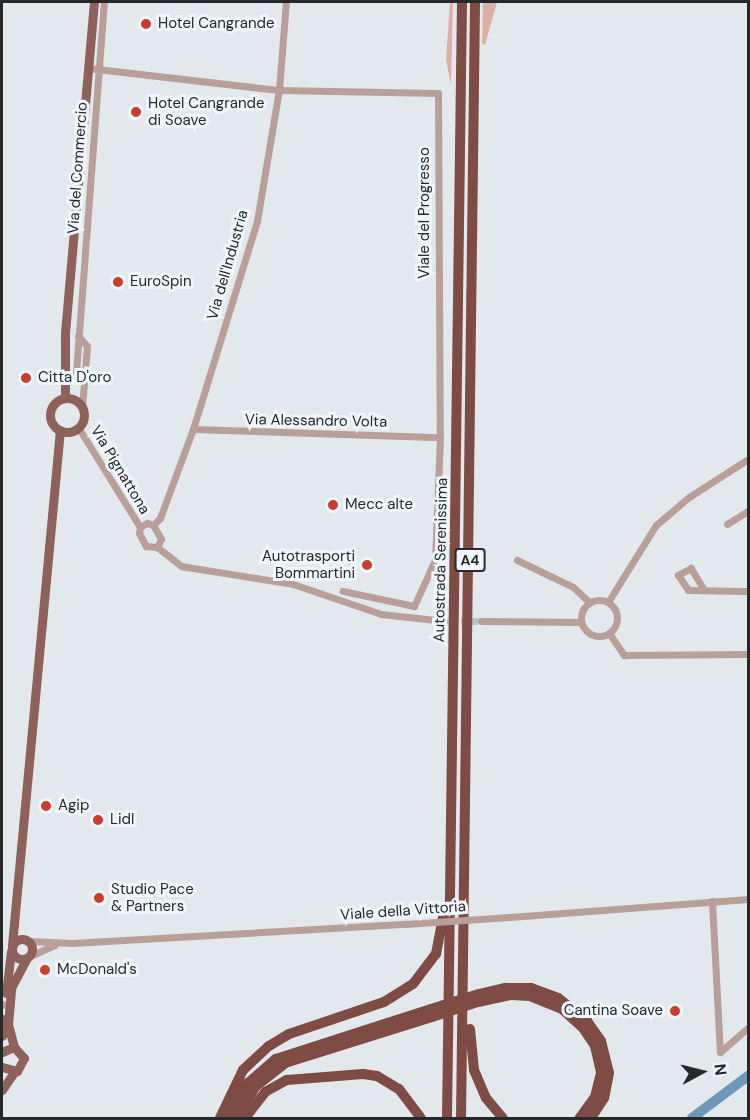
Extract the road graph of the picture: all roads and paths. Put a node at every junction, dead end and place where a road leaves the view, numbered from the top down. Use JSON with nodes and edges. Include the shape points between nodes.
{"nodes":[{"id":1,"x":94,"y":2,"type":"edge"},
{"id":2,"x":104,"y":2,"type":"edge"},
{"id":3,"x":286,"y":2,"type":"edge"},
{"id":4,"x":462,"y":2,"type":"edge"},
{"id":5,"x":475,"y":2,"type":"edge"},
{"id":6,"x":88,"y":68,"type":"junction"},
{"id":7,"x":98,"y":69,"type":"junction"},
{"id":8,"x":279,"y":90,"type":"junction"},
{"id":9,"x":65,"y":398,"type":"junction"},
{"id":10,"x":82,"y":408,"type":"junction"},
{"id":11,"x":78,"y":427,"type":"junction"},
{"id":12,"x":193,"y":429,"type":"junction"},
{"id":13,"x":60,"y":430,"type":"junction"},
{"id":14,"x":440,"y":437,"type":"junction"},
{"id":15,"x":748,"y":459,"type":"edge"},
{"id":16,"x":748,"y":512,"type":"edge"},
{"id":17,"x":727,"y":524,"type":"dead end"},
{"id":18,"x":153,"y":525,"type":"junction"},
{"id":19,"x":140,"y":527,"type":"junction"},
{"id":20,"x":157,"y":547,"type":"junction"},
{"id":21,"x":517,"y":560,"type":"dead end"},
{"id":22,"x":704,"y":590,"type":"dead end"},
{"id":23,"x":343,"y":591,"type":"dead end"},
{"id":24,"x":748,"y":591,"type":"edge"},
{"id":25,"x":589,"y":602,"type":"junction"},
{"id":26,"x":608,"y":602,"type":"junction"},
{"id":27,"x":445,"y":621,"type":"tunnel mouth"},
{"id":28,"x":481,"y":621,"type":"tunnel mouth"},
{"id":29,"x":581,"y":622,"type":"junction"},
{"id":30,"x":609,"y":633,"type":"junction"},
{"id":31,"x":748,"y":654,"type":"edge"},
{"id":32,"x":452,"y":856,"type":"junction"},
{"id":33,"x":748,"y":899,"type":"edge"},
{"id":34,"x":712,"y":901,"type":"junction"},
{"id":35,"x":15,"y":913,"type":"junction"},
{"id":36,"x":27,"y":940,"type":"junction"},
{"id":37,"x":58,"y":944,"type":"junction"},
{"id":38,"x":12,"y":948,"type":"junction"},
{"id":39,"x":28,"y":957,"type":"junction"},
{"id":40,"x":463,"y":981,"type":"junction"},
{"id":41,"x":479,"y":998,"type":"junction"},
{"id":42,"x":3,"y":1005,"type":"edge"},
{"id":43,"x":432,"y":1013,"type":"junction"},
{"id":44,"x":748,"y":1028,"type":"edge"},
{"id":45,"x":2,"y":1036,"type":"edge"},
{"id":46,"x":14,"y":1047,"type":"junction"},
{"id":47,"x":2,"y":1052,"type":"edge"},
{"id":48,"x":2,"y":1067,"type":"edge"},
{"id":49,"x":14,"y":1072,"type":"junction"},
{"id":50,"x":2,"y":1090,"type":"edge"},
{"id":51,"x":220,"y":1119,"type":"edge"},
{"id":52,"x":229,"y":1119,"type":"edge"},
{"id":53,"x":236,"y":1119,"type":"edge"},
{"id":54,"x":244,"y":1119,"type":"edge"},
{"id":55,"x":421,"y":1119,"type":"edge"},
{"id":56,"x":447,"y":1119,"type":"edge"},
{"id":57,"x":461,"y":1119,"type":"edge"},
{"id":58,"x":503,"y":1119,"type":"edge"},
{"id":59,"x":580,"y":1119,"type":"edge"},
{"id":60,"x":591,"y":1119,"type":"edge"}],
"edges":[{"from":1,"to":6,"type":"main road"},
{"from":2,"to":7,"type":"street","name":"Via del Commercio"},
{"from":3,"to":8,"type":"street","name":"Via dell'Industria"},
{"from":4,"to":32,"type":"highway","name":"Autostrada Serenissima","number":"A4"},
{"from":5,"to":40,"type":"highway","name":"Autostrada Serenissima","number":"A4"},
{"from":6,"to":7,"type":"street","name":"Viale del Progresso"},
{"from":6,"to":9,"type":"main road","via":[[65,333]]},
{"from":7,"to":8,"type":"street","name":"Viale del Progresso"},
{"from":7,"to":10,"type":"street","name":"Via del Commercio","via":[[76,372],[85,378]]},
{"from":8,"to":12,"type":"street","name":"Via dell'Industria","via":[[257,221]]},
{"from":8,"to":14,"type":"street","name":"Viale del Progresso","via":[[438,93]]},
{"from":9,"to":10,"type":"main road","via":[[75,400]]},
{"from":9,"to":13,"type":"main road","via":[[50,410],[51,422]]},
{"from":10,"to":11,"type":"main road","via":[[84,416]]},
{"from":11,"to":13,"type":"main road"},
{"from":11,"to":19,"type":"street","name":"Via Pignattona"},
{"from":12,"to":14,"type":"street","name":"Via Alessandro Volta"},
{"from":12,"to":18,"type":"street","name":"Via dell'Industria","via":[[160,518]]},
{"from":13,"to":35,"type":"main road"},
{"from":14,"to":23,"type":"street","name":"Viale del Progresso","via":[[435,560],[414,606]]},
{"from":15,"to":26,"type":"street","via":[[705,485],[656,525]]},
{"from":16,"to":17,"type":"street"},
{"from":18,"to":19,"type":"street"},
{"from":18,"to":20,"type":"street","via":[[161,539]]},
{"from":19,"to":20,"type":"street","via":[[138,533],[146,546]]},
{"from":20,"to":27,"type":"street","via":[[181,566],[293,584],[381,614]]},
{"from":21,"to":25,"type":"street","via":[[573,587]]},
{"from":22,"to":24,"type":"street"},
{"from":25,"to":26,"type":"street"},
{"from":25,"to":29,"type":"street","via":[[582,610]]},
{"from":26,"to":30,"type":"street","via":[[617,617]]},
{"from":28,"to":29,"type":"street"},
{"from":29,"to":30,"type":"street","via":[[592,635]]},
{"from":30,"to":31,"type":"street","via":[[627,656]]},
{"from":32,"to":51,"type":"highway","via":[[440,945],[420,978],[384,1002],[289,1034],[269,1046],[239,1077]]},
{"from":32,"to":56,"type":"highway","name":"Autostrada Serenissima","number":"A4"},
{"from":33,"to":34,"type":"street","name":"Viale della Vittoria"},
{"from":34,"to":37,"type":"street","name":"Viale della Vittoria","bridge":true},
{"from":34,"to":44,"type":"street","via":[[720,1052]]},
{"from":35,"to":36,"type":"main road"},
{"from":35,"to":38,"type":"main road"},
{"from":36,"to":37,"type":"street","name":"Viale della Vittoria"},
{"from":36,"to":38,"type":"main road"},
{"from":36,"to":39,"type":"main road"},
{"from":37,"to":39,"type":"street","name":"Viale della Vittoria"},
{"from":38,"to":39,"type":"main road","via":[[16,958]]},
{"from":38,"to":42,"type":"main road"},
{"from":39,"to":46,"type":"main road","via":[[11,988],[8,1025]]},
{"from":40,"to":57,"type":"highway","name":"Autostrada Serenissima","number":"A4"},
{"from":40,"to":58,"type":"highway","via":[[474,1070],[486,1098]]},
{"from":41,"to":43,"type":"highway","bridge":true},
{"from":41,"to":59,"type":"highway","via":[[530,996],[562,1009],[583,1028],[595,1046],[601,1073],[595,1097]]},
{"from":41,"to":60,"type":"highway","via":[[506,988],[531,988],[558,998],[587,1020],[601,1041],[609,1073],[604,1098]]},
{"from":42,"to":45,"type":"main road"},
{"from":43,"to":52,"type":"highway","via":[[276,1059],[248,1083]]},
{"from":43,"to":53,"type":"highway","via":[[285,1064],[256,1086]]},
{"from":46,"to":47,"type":"main road"},
{"from":46,"to":49,"type":"main road","via":[[24,1058],[23,1065]]},
{"from":48,"to":49,"type":"main road"},
{"from":49,"to":50,"type":"main road"},
{"from":54,"to":55,"type":"highway","via":[[265,1092],[287,1080],[363,1074],[377,1076],[399,1089]]}]}
